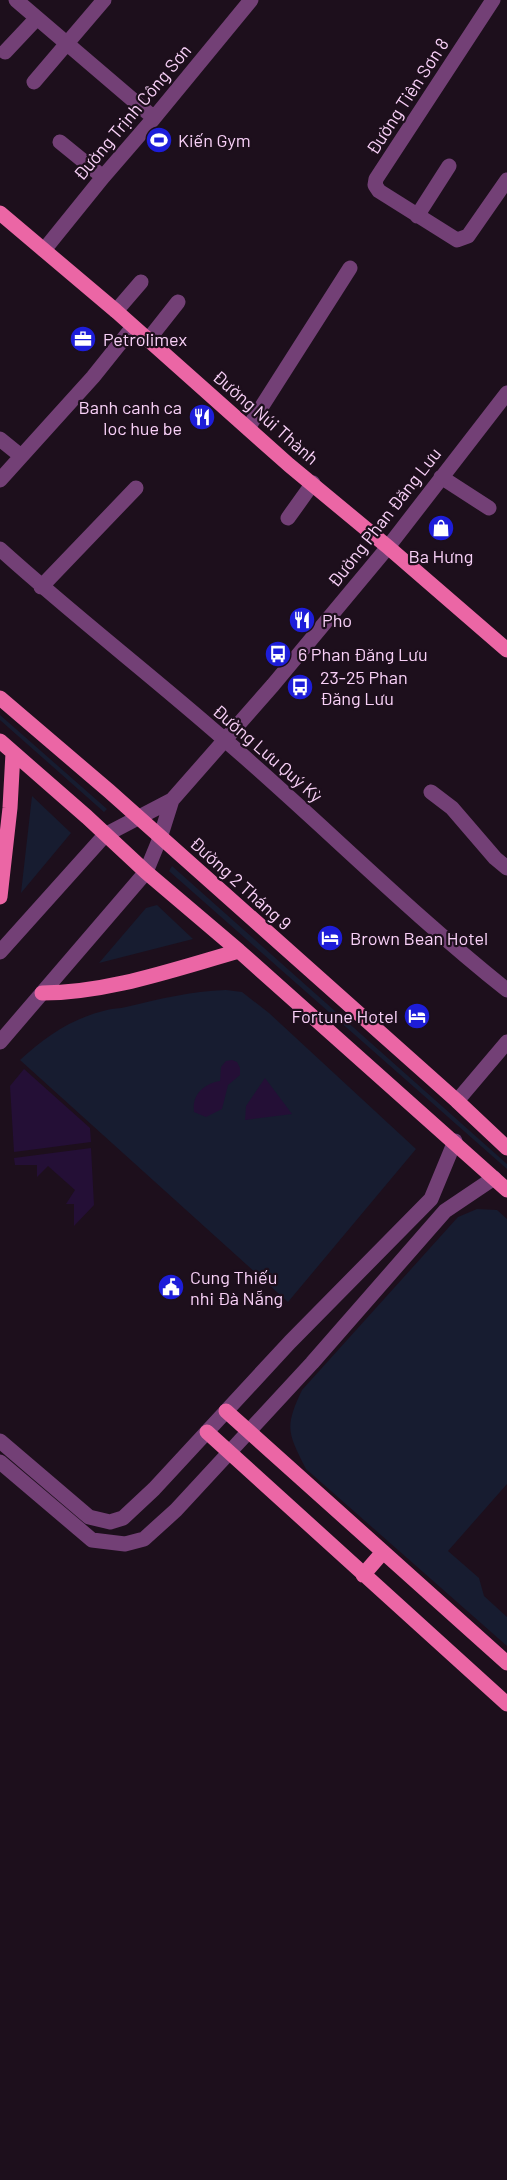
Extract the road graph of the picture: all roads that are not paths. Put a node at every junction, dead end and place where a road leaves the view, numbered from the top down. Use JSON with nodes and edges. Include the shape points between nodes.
{"nodes":[{"id":1,"x":16,"y":0,"type":"edge"},
{"id":2,"x":104,"y":0,"type":"edge"},
{"id":3,"x":251,"y":0,"type":"edge"},
{"id":4,"x":493,"y":0,"type":"edge"},
{"id":5,"x":37,"y":18,"type":"junction"},
{"id":6,"x":68,"y":44,"type":"junction"},
{"id":7,"x":6,"y":52,"type":"dead end"},
{"id":8,"x":34,"y":82,"type":"dead end"},
{"id":9,"x":154,"y":118,"type":"junction"},
{"id":10,"x":60,"y":142,"type":"dead end"},
{"id":11,"x":449,"y":166,"type":"dead end"},
{"id":12,"x":103,"y":177,"type":"junction"},
{"id":13,"x":507,"y":180,"type":"edge"},
{"id":14,"x":0,"y":213,"type":"edge"},
{"id":15,"x":417,"y":216,"type":"junction"},
{"id":16,"x":44,"y":250,"type":"junction"},
{"id":17,"x":350,"y":268,"type":"dead end"},
{"id":18,"x":141,"y":282,"type":"dead end"},
{"id":19,"x":178,"y":302,"type":"dead end"},
{"id":20,"x":116,"y":312,"type":"junction"},
{"id":21,"x":133,"y":327,"type":"junction"},
{"id":22,"x":148,"y":340,"type":"junction"},
{"id":23,"x":507,"y":393,"type":"edge"},
{"id":24,"x":248,"y":428,"type":"junction"},
{"id":25,"x":0,"y":439,"type":"edge"},
{"id":26,"x":21,"y":456,"type":"junction"},
{"id":27,"x":441,"y":477,"type":"junction"},
{"id":28,"x":0,"y":480,"type":"edge"},
{"id":29,"x":313,"y":483,"type":"junction"},
{"id":30,"x":136,"y":488,"type":"dead end"},
{"id":31,"x":489,"y":508,"type":"dead end"},
{"id":32,"x":288,"y":518,"type":"dead end"},
{"id":33,"x":388,"y":547,"type":"junction"},
{"id":34,"x":0,"y":549,"type":"edge"},
{"id":35,"x":41,"y":586,"type":"junction"},
{"id":36,"x":507,"y":650,"type":"edge"},
{"id":37,"x":0,"y":698,"type":"edge"},
{"id":38,"x":225,"y":740,"type":"junction"},
{"id":39,"x":0,"y":741,"type":"edge"},
{"id":40,"x":13,"y":753,"type":"junction"},
{"id":41,"x":431,"y":792,"type":"dead end"},
{"id":42,"x":172,"y":800,"type":"junction"},
{"id":43,"x":138,"y":818,"type":"junction"},
{"id":44,"x":105,"y":835,"type":"junction"},
{"id":45,"x":160,"y":838,"type":"junction"},
{"id":46,"x":507,"y":868,"type":"edge"},
{"id":47,"x":146,"y":872,"type":"junction"},
{"id":48,"x":0,"y":897,"type":"edge"},
{"id":49,"x":238,"y":951,"type":"junction"},
{"id":50,"x":0,"y":952,"type":"edge"},
{"id":51,"x":507,"y":990,"type":"edge"},
{"id":52,"x":42,"y":993,"type":"junction"},
{"id":53,"x":0,"y":1042,"type":"edge"},
{"id":54,"x":507,"y":1042,"type":"edge"},
{"id":55,"x":457,"y":1101,"type":"junction"},
{"id":56,"x":455,"y":1141,"type":"junction"},
{"id":57,"x":507,"y":1148,"type":"edge"},
{"id":58,"x":494,"y":1178,"type":"junction"},
{"id":59,"x":507,"y":1190,"type":"edge"},
{"id":60,"x":226,"y":1411,"type":"junction"},
{"id":61,"x":249,"y":1431,"type":"junction"},
{"id":62,"x":207,"y":1432,"type":"junction"},
{"id":63,"x":0,"y":1441,"type":"edge"},
{"id":64,"x":229,"y":1453,"type":"junction"},
{"id":65,"x":0,"y":1462,"type":"edge"},
{"id":66,"x":384,"y":1552,"type":"junction"},
{"id":67,"x":363,"y":1575,"type":"junction"},
{"id":68,"x":507,"y":1663,"type":"edge"},
{"id":69,"x":507,"y":1704,"type":"edge"}],
"edges":[{"from":1,"to":5,"type":"street"},
{"from":2,"to":6,"type":"street"},
{"from":3,"to":9,"type":"street","name":"Đường Trịnh Công Sơn"},
{"from":4,"to":15,"type":"street","name":"Đường Tiên Sơn 8","via":[[376,179],[379,191]]},
{"from":5,"to":6,"type":"street"},
{"from":5,"to":7,"type":"street"},
{"from":6,"to":8,"type":"street"},
{"from":6,"to":9,"type":"street"},
{"from":9,"to":12,"type":"street","name":"Đường Trịnh Công Sơn"},
{"from":10,"to":12,"type":"street"},
{"from":11,"to":15,"type":"street"},
{"from":12,"to":16,"type":"street","name":"Đường Trịnh Công Sơn"},
{"from":13,"to":15,"type":"street","name":"Đường Tiên Sơn 8","via":[[464,239],[458,240]]},
{"from":14,"to":16,"type":"main road","name":"Đường Núi Thành"},
{"from":16,"to":20,"type":"main road","name":"Đường Núi Thành"},
{"from":17,"to":24,"type":"street"},
{"from":18,"to":20,"type":"street"},
{"from":19,"to":22,"type":"street"},
{"from":20,"to":21,"type":"main road","name":"Đường Núi Thành"},
{"from":21,"to":22,"type":"main road","name":"Đường Núi Thành"},
{"from":21,"to":26,"type":"street"},
{"from":22,"to":24,"type":"main road","name":"Đường Núi Thành"},
{"from":23,"to":27,"type":"street","name":"Đường Phan Đăng Lưu"},
{"from":24,"to":29,"type":"main road","name":"Đường Núi Thành"},
{"from":25,"to":26,"type":"street"},
{"from":26,"to":28,"type":"street"},
{"from":27,"to":31,"type":"street"},
{"from":27,"to":33,"type":"street","name":"Đường Phan Đăng Lưu"},
{"from":29,"to":32,"type":"street"},
{"from":29,"to":33,"type":"main road","name":"Đường Núi Thành"},
{"from":30,"to":35,"type":"street"},
{"from":33,"to":36,"type":"main road","name":"Đường Núi Thành"},
{"from":33,"to":38,"type":"street","name":"Đường Phan Đăng Lưu"},
{"from":34,"to":35,"type":"street","name":"Đường Lưu Quý Kỳ"},
{"from":35,"to":38,"type":"street","name":"Đường Lưu Quý Kỳ"},
{"from":37,"to":43,"type":"main road","name":"Đường 2 Tháng 9"},
{"from":38,"to":42,"type":"street","name":"Đường Phan Đăng Lưu"},
{"from":38,"to":51,"type":"street","name":"Đường Lưu Quý Kỳ","via":[[454,948]]},
{"from":39,"to":40,"type":"main road"},
{"from":40,"to":44,"type":"main road"},
{"from":40,"to":48,"type":"main road"},
{"from":41,"to":46,"type":"street","via":[[452,808]]},
{"from":42,"to":43,"type":"street","name":"Đường Phan Đăng Lưu"},
{"from":42,"to":45,"type":"street","name":"Đường Phan Đăng Lưu"},
{"from":43,"to":44,"type":"street","name":"Đường Phan Đăng Lưu"},
{"from":43,"to":45,"type":"main road","name":"Đường 2 Tháng 9"},
{"from":44,"to":47,"type":"main road"},
{"from":44,"to":50,"type":"street","name":"Đường Phan Đăng Lưu"},
{"from":45,"to":47,"type":"street","name":"Đường Phan Đăng Lưu"},
{"from":45,"to":55,"type":"main road","name":"Đường 2 Tháng 9"},
{"from":47,"to":49,"type":"main road"},
{"from":47,"to":52,"type":"street","name":"Đường Phan Đăng Lưu"},
{"from":49,"to":52,"type":"main road","via":[[152,976],[72,993]]},
{"from":49,"to":56,"type":"main road"},
{"from":52,"to":53,"type":"street","name":"Đường Phan Đăng Lưu"},
{"from":54,"to":55,"type":"street"},
{"from":55,"to":57,"type":"main road","name":"Đường 2 Tháng 9"},
{"from":56,"to":58,"type":"main road"},
{"from":56,"to":60,"type":"street","via":[[431,1198]]},
{"from":58,"to":59,"type":"main road"},
{"from":58,"to":61,"type":"street","via":[[445,1211]]},
{"from":60,"to":61,"type":"main road"},
{"from":60,"to":62,"type":"street"},
{"from":61,"to":64,"type":"street"},
{"from":61,"to":66,"type":"main road"},
{"from":62,"to":63,"type":"street","via":[[131,1512],[110,1522],[88,1517]]},
{"from":62,"to":64,"type":"main road"},
{"from":64,"to":65,"type":"street","via":[[144,1539],[125,1544],[92,1540]]},
{"from":64,"to":67,"type":"main road"},
{"from":66,"to":67,"type":"main road"},
{"from":66,"to":68,"type":"main road"},
{"from":67,"to":69,"type":"main road"}]}
